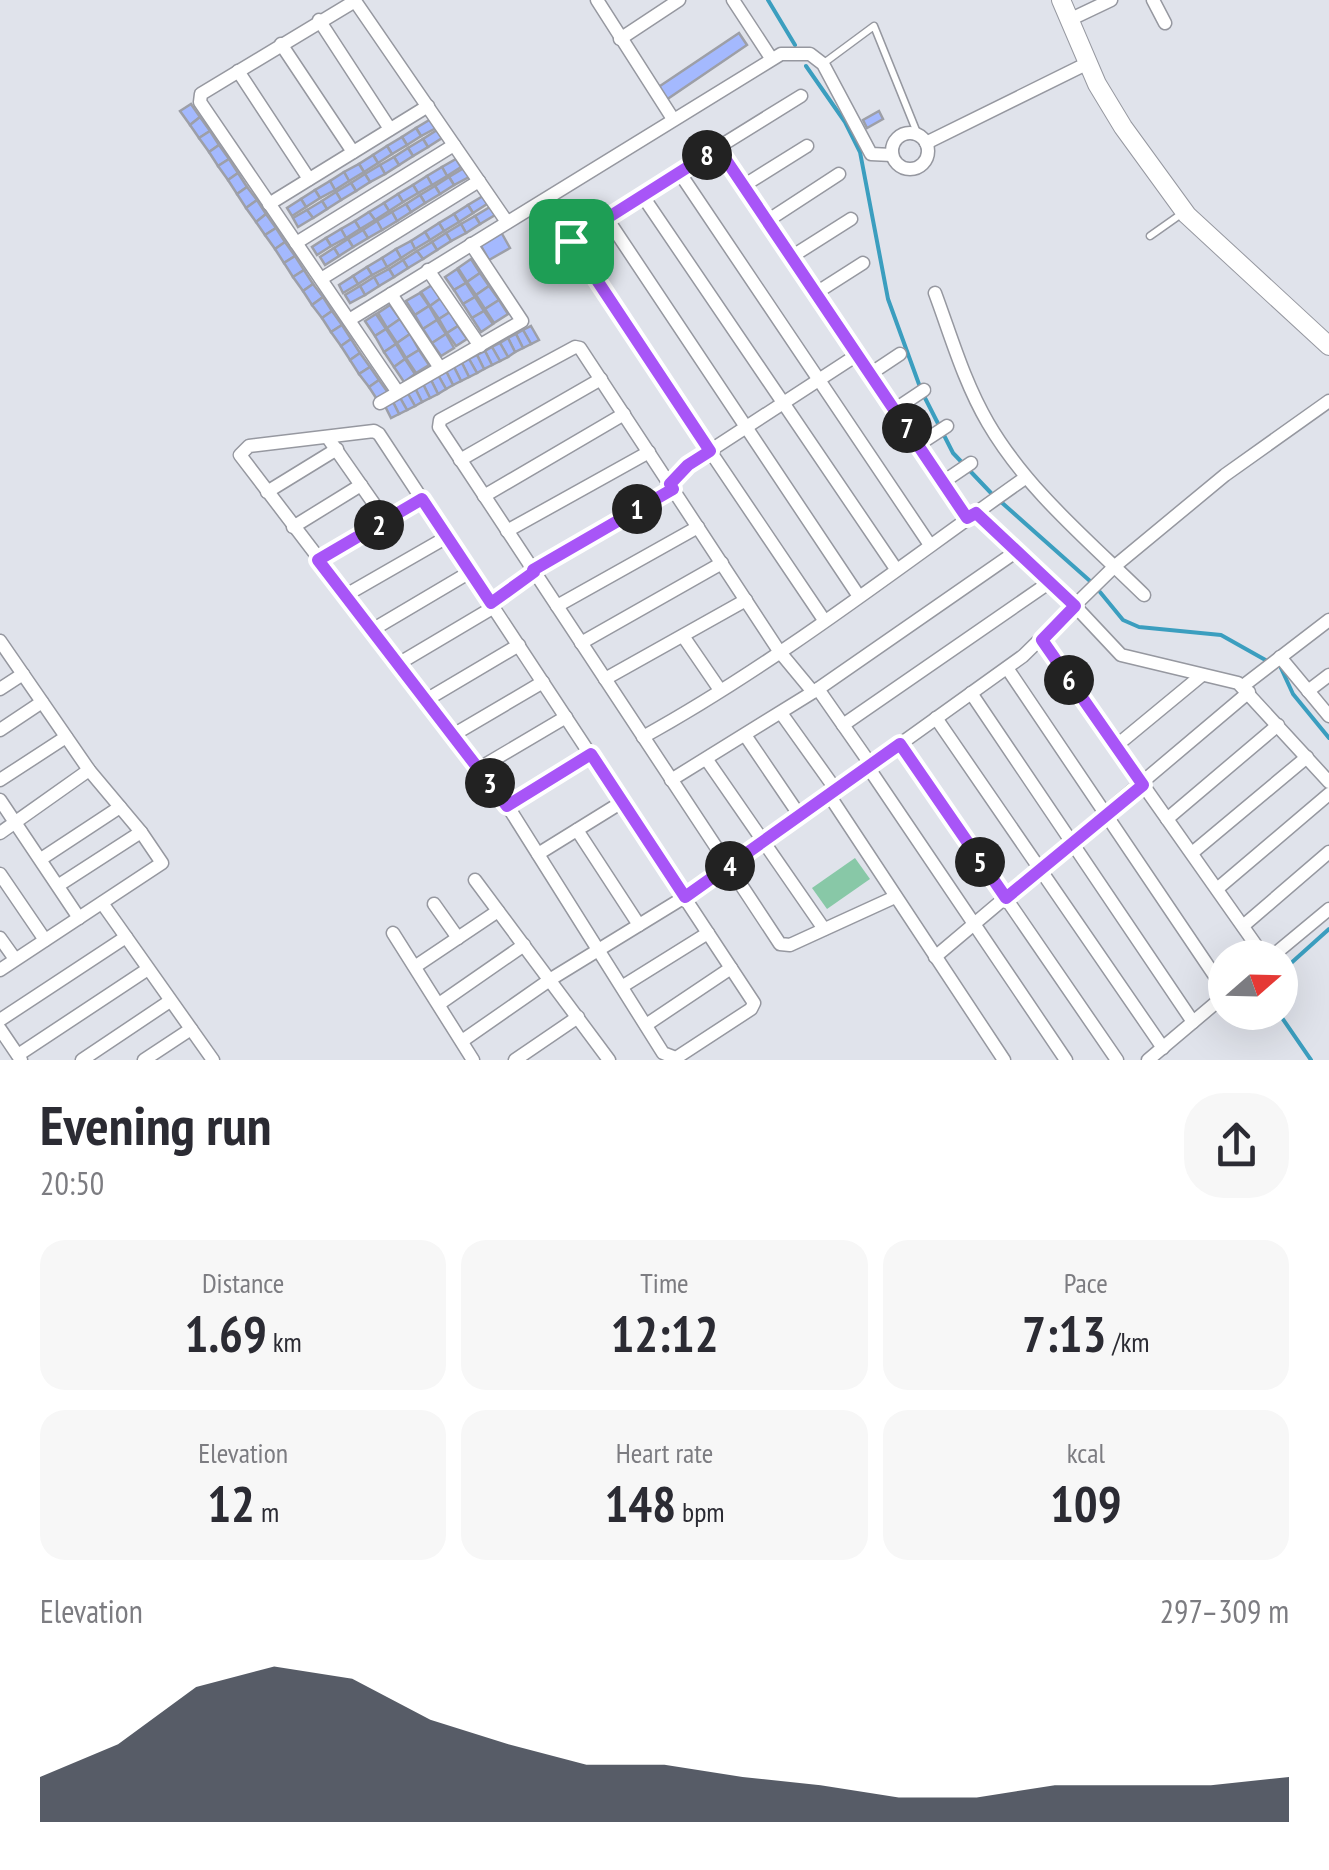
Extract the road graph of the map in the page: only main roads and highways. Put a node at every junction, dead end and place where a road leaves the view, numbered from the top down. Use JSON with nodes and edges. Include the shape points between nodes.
{"nodes":[{"id":1,"x":1061,"y":0,"type":"edge"},
{"id":2,"x":1329,"y":346,"type":"edge"}],
"edges":[{"from":1,"to":2,"type":"main road","via":[[1086,64],[1184,211]]}]}
